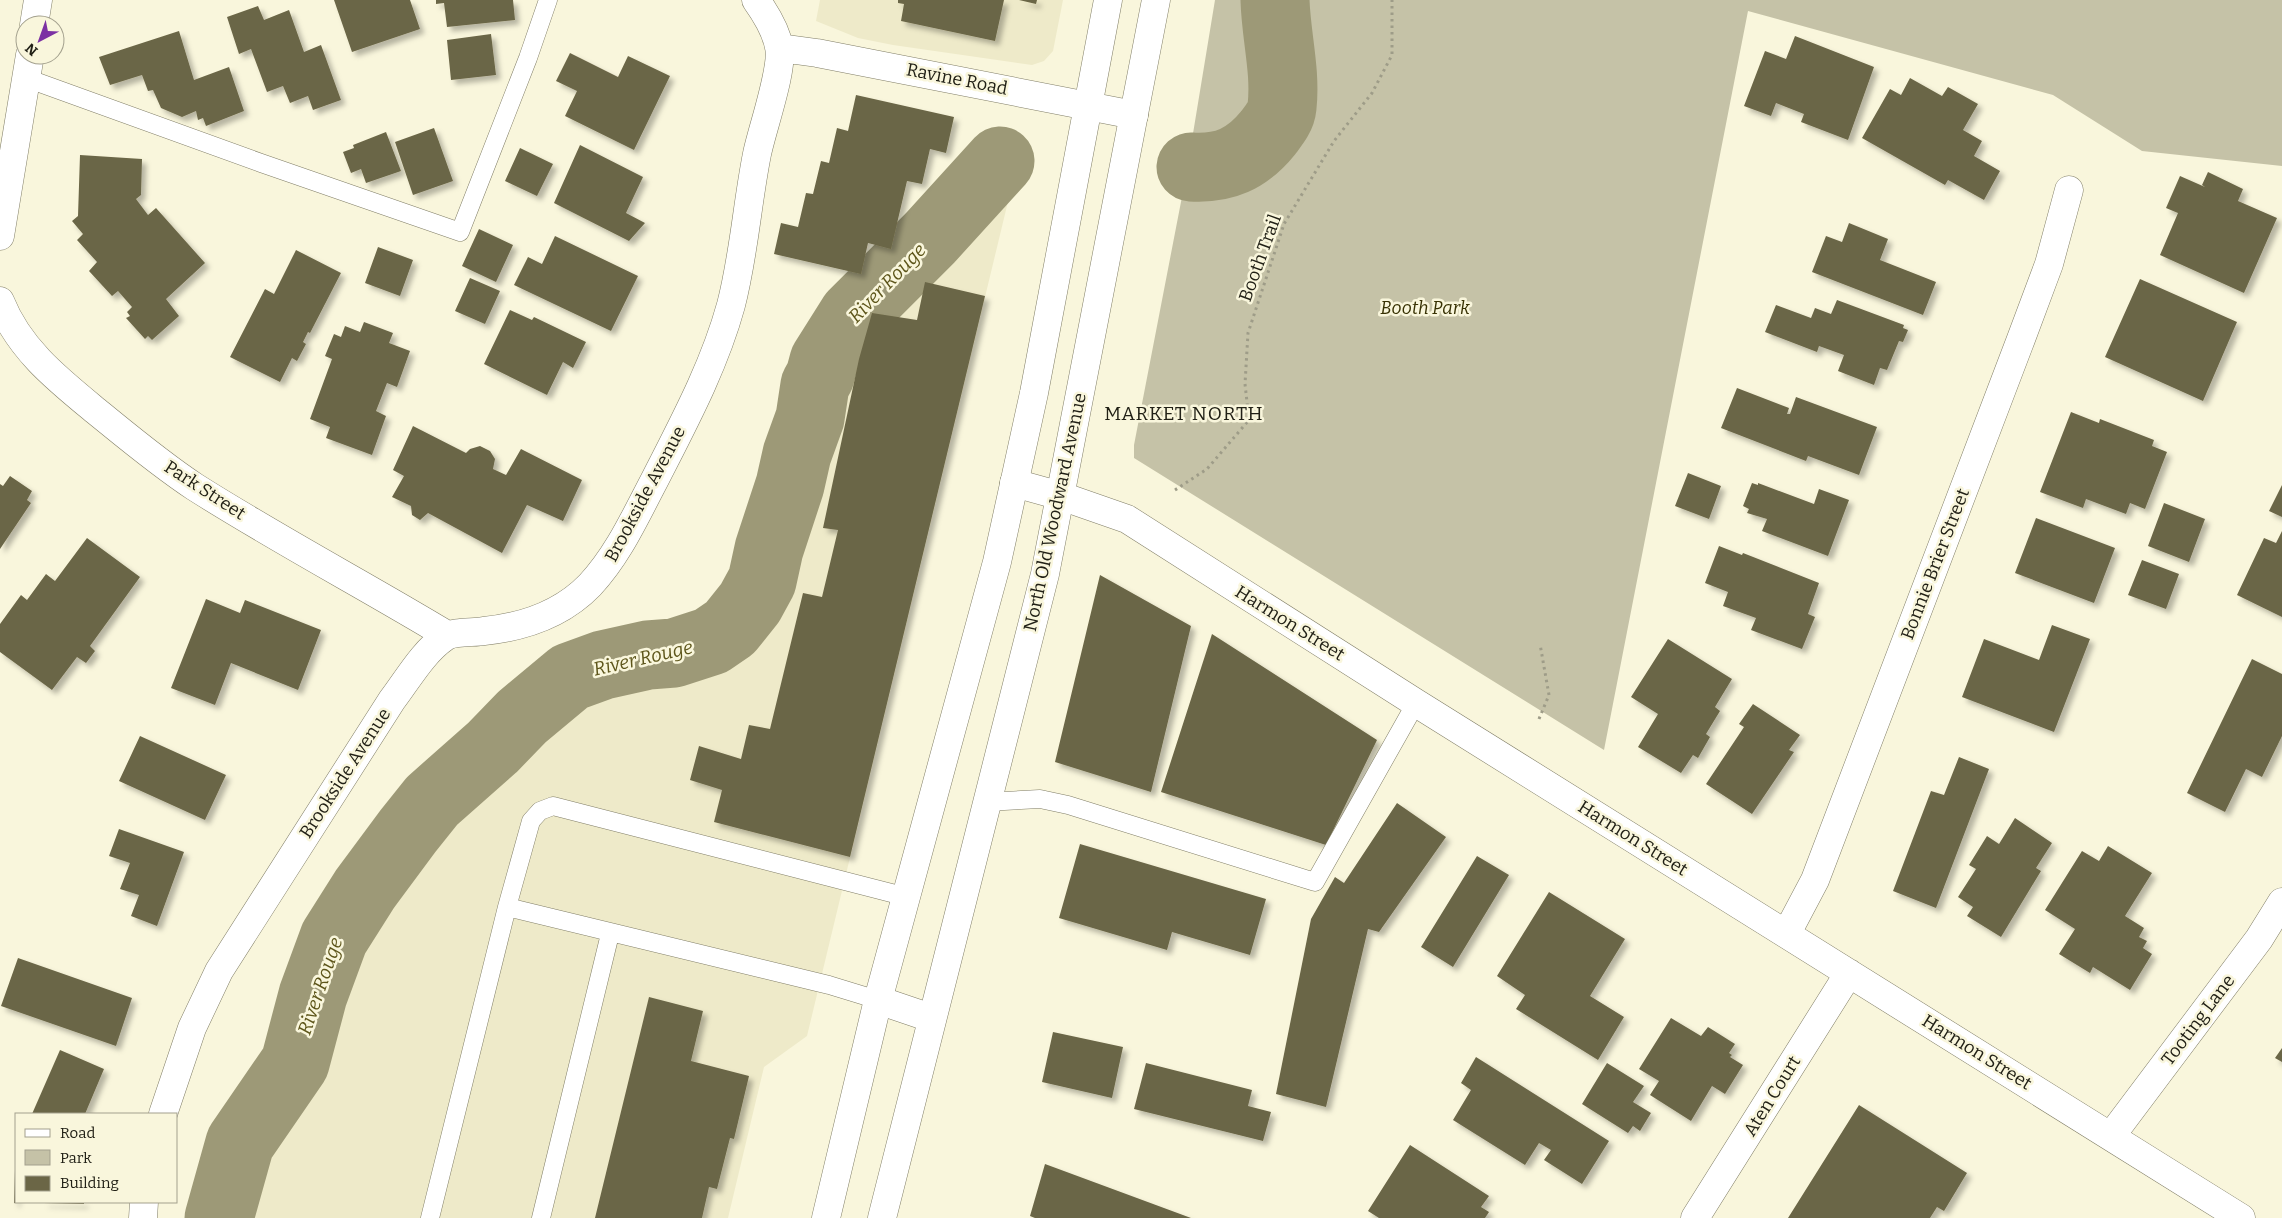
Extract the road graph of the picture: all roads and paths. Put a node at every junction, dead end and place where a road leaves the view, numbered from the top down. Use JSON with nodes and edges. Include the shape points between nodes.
{"nodes":[{"id":1,"x":38,"y":0,"type":"edge"},
{"id":2,"x":548,"y":0,"type":"edge"},
{"id":3,"x":756,"y":0,"type":"edge"},
{"id":4,"x":1108,"y":0,"type":"edge"},
{"id":5,"x":1156,"y":0,"type":"edge"},
{"id":6,"x":1392,"y":0,"type":"edge"},
{"id":7,"x":36,"y":15,"type":"edge"},
{"id":8,"x":780,"y":48,"type":"junction"},
{"id":9,"x":28,"y":66,"type":"edge"},
{"id":10,"x":1089,"y":105,"type":"junction"},
{"id":11,"x":1134,"y":115,"type":"junction"},
{"id":12,"x":2070,"y":190,"type":"dead end"},
{"id":13,"x":0,"y":236,"type":"edge"},
{"id":14,"x":0,"y":301,"type":"edge"},
{"id":15,"x":1014,"y":483,"type":"junction"},
{"id":16,"x":1174,"y":490,"type":"dead end"},
{"id":17,"x":1061,"y":496,"type":"junction"},
{"id":18,"x":447,"y":635,"type":"junction"},
{"id":19,"x":1540,"y":644,"type":"dead end"},
{"id":20,"x":1416,"y":703,"type":"junction"},
{"id":21,"x":1539,"y":719,"type":"dead end"},
{"id":22,"x":986,"y":802,"type":"junction"},
{"id":23,"x":907,"y":897,"type":"junction"},
{"id":24,"x":2282,"y":902,"type":"edge"},
{"id":25,"x":507,"y":907,"type":"junction"},
{"id":26,"x":1786,"y":933,"type":"junction"},
{"id":27,"x":610,"y":934,"type":"junction"},
{"id":28,"x":1849,"y":973,"type":"junction"},
{"id":29,"x":878,"y":1000,"type":"junction"},
{"id":30,"x":931,"y":1018,"type":"junction"},
{"id":31,"x":163,"y":1113,"type":"edge"},
{"id":32,"x":2111,"y":1136,"type":"junction"},
{"id":33,"x":144,"y":1203,"type":"edge"},
{"id":34,"x":142,"y":1218,"type":"edge"},
{"id":35,"x":430,"y":1218,"type":"edge"},
{"id":36,"x":541,"y":1218,"type":"edge"},
{"id":37,"x":826,"y":1218,"type":"edge"},
{"id":38,"x":882,"y":1218,"type":"edge"},
{"id":39,"x":1694,"y":1218,"type":"edge"},
{"id":40,"x":2241,"y":1218,"type":"edge"}],
"edges":[{"from":1,"to":7,"type":"street"},
{"from":2,"to":9,"type":"lane","via":[[460,232],[261,163]]},
{"from":3,"to":8,"type":"street"},
{"from":4,"to":10,"type":"street"},
{"from":5,"to":11,"type":"street","name":"North Old Woodward Avenue"},
{"from":6,"to":16,"type":"path","name":"Booth Trail","via":[[1392,55],[1372,93],[1334,141],[1284,224],[1248,333],[1245,384],[1249,420],[1207,469]]},
{"from":8,"to":10,"type":"street","name":"Ravine Road"},
{"from":8,"to":18,"type":"street","name":"Brookside Avenue","via":[[724,328],[698,395],[624,540],[589,586],[560,609],[521,624]]},
{"from":9,"to":13,"type":"street"},
{"from":10,"to":11,"type":"street","name":"Ravine Road"},
{"from":10,"to":15,"type":"street"},
{"from":11,"to":17,"type":"street","name":"North Old Woodward Avenue"},
{"from":12,"to":26,"type":"street","name":"Bonnie Brier Street","via":[[2049,264],[2018,349],[1815,880]]},
{"from":14,"to":18,"type":"street","name":"Park Street","via":[[10,325],[33,356],[138,445],[194,486]]},
{"from":15,"to":17,"type":"street","name":"Harmon Street"},
{"from":15,"to":23,"type":"street","via":[[997,562]]},
{"from":17,"to":20,"type":"street","name":"Harmon Street","via":[[1127,519]]},
{"from":17,"to":22,"type":"street","name":"North Old Woodward Avenue","via":[[1045,574]]},
{"from":18,"to":31,"type":"street","name":"Brookside Avenue","via":[[421,661],[392,700],[219,971],[192,1028]]},
{"from":19,"to":21,"type":"path","via":[[1549,695]]},
{"from":20,"to":22,"type":"lane","via":[[1315,882],[1068,805],[1040,799]]},
{"from":20,"to":26,"type":"street","name":"Harmon Street"},
{"from":22,"to":30,"type":"street","name":"North Old Woodward Avenue"},
{"from":23,"to":25,"type":"lane","via":[[552,806],[540,811],[531,821]]},
{"from":23,"to":29,"type":"street"},
{"from":24,"to":32,"type":"street","name":"Tooting Lane","via":[[2259,939]]},
{"from":25,"to":27,"type":"lane"},
{"from":25,"to":35,"type":"lane"},
{"from":26,"to":28,"type":"street","name":"Harmon Street"},
{"from":27,"to":29,"type":"lane","via":[[829,985]]},
{"from":27,"to":36,"type":"lane"},
{"from":28,"to":32,"type":"street","name":"Harmon Street"},
{"from":28,"to":39,"type":"street","name":"Aten Court"},
{"from":29,"to":30,"type":"street"},
{"from":29,"to":37,"type":"street"},
{"from":30,"to":38,"type":"street","name":"North Old Woodward Avenue"},
{"from":32,"to":40,"type":"street","name":"Harmon Street"},
{"from":33,"to":34,"type":"street"}]}
